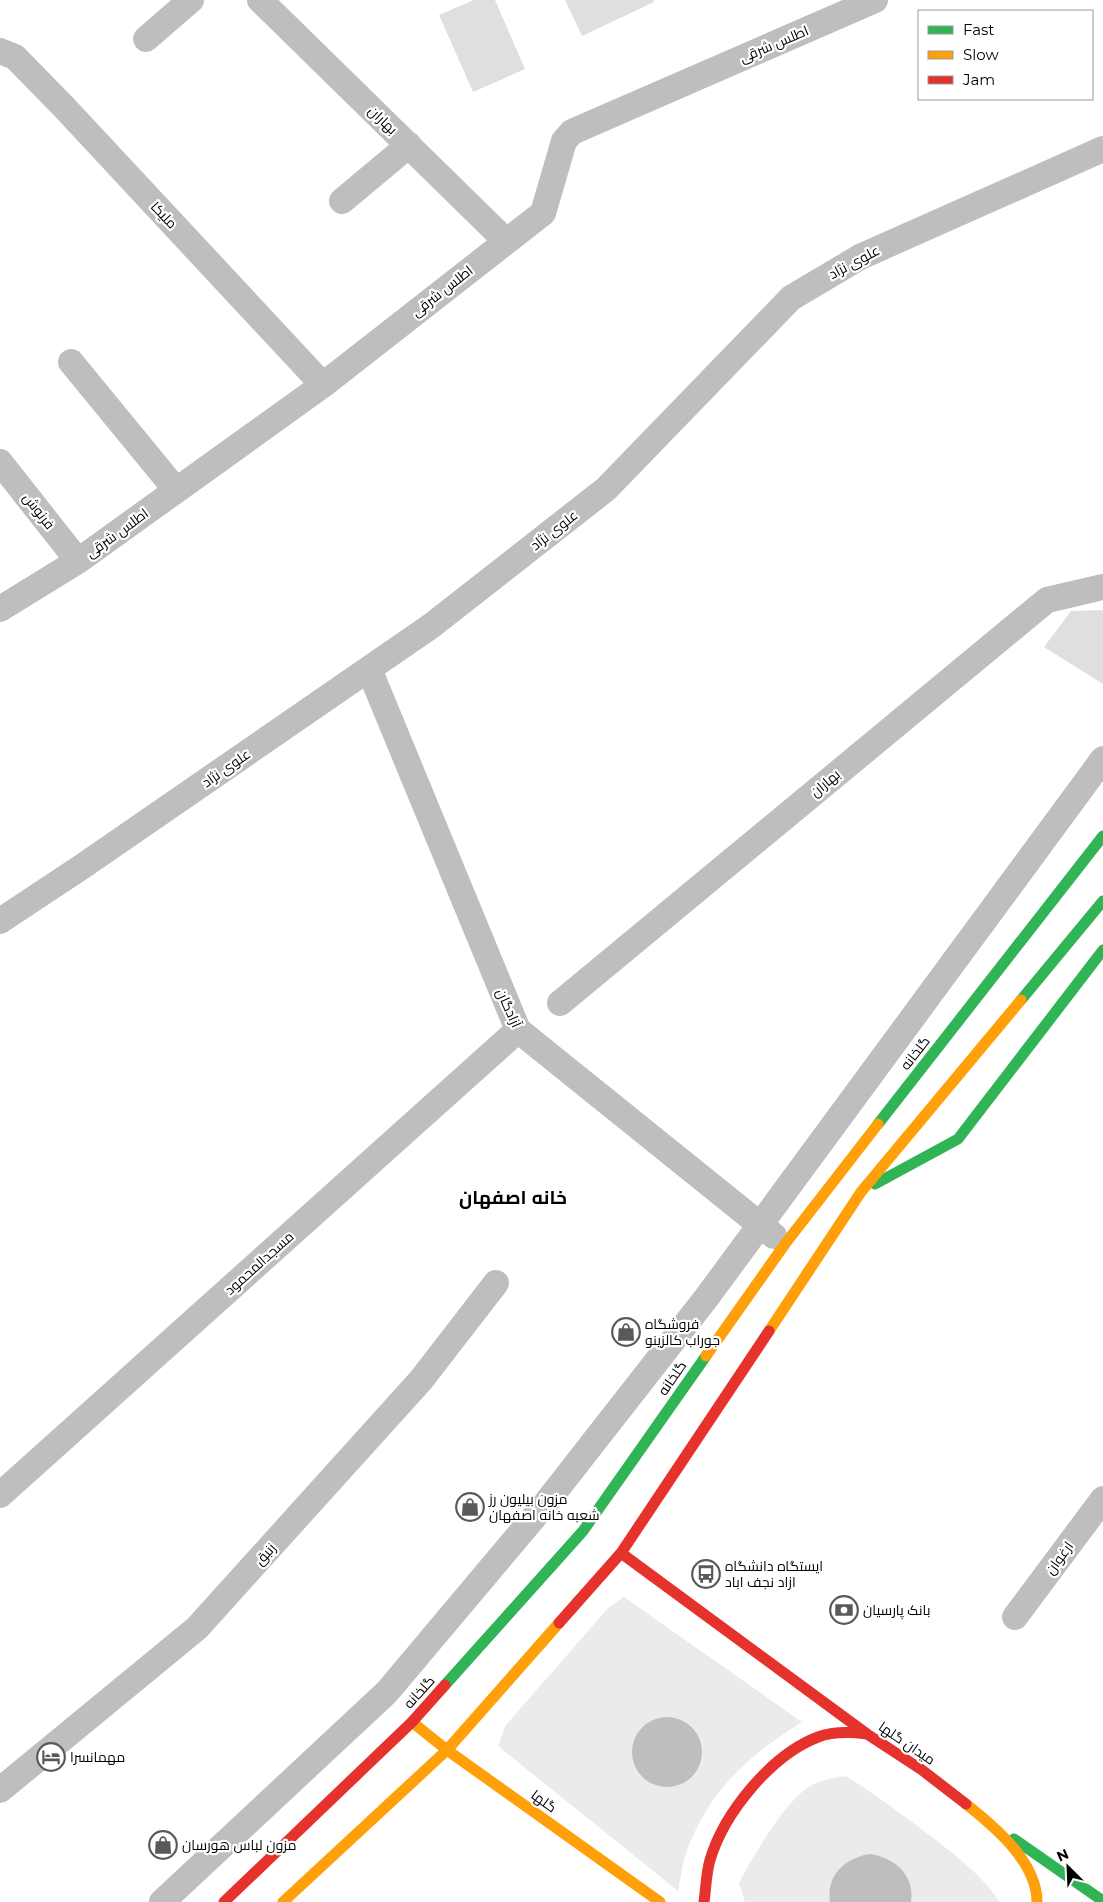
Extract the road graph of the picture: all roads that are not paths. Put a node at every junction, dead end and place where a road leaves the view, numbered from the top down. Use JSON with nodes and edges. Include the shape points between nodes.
{"nodes":[{"id":1,"x":191,"y":0,"type":"edge"},
{"id":2,"x":260,"y":0,"type":"edge"},
{"id":3,"x":875,"y":0,"type":"edge"},
{"id":4,"x":146,"y":39,"type":"dead end"},
{"id":5,"x":0,"y":51,"type":"edge"},
{"id":6,"x":409,"y":145,"type":"junction"},
{"id":7,"x":1103,"y":149,"type":"edge"},
{"id":8,"x":342,"y":201,"type":"dead end"},
{"id":9,"x":506,"y":240,"type":"junction"},
{"id":10,"x":71,"y":362,"type":"dead end"},
{"id":11,"x":323,"y":385,"type":"junction"},
{"id":12,"x":0,"y":462,"type":"edge"},
{"id":13,"x":176,"y":490,"type":"junction"},
{"id":14,"x":78,"y":561,"type":"junction"},
{"id":15,"x":1103,"y":587,"type":"edge"},
{"id":16,"x":0,"y":610,"type":"edge"},
{"id":17,"x":369,"y":669,"type":"junction"},
{"id":18,"x":1103,"y":759,"type":"edge"},
{"id":19,"x":1103,"y":836,"type":"edge"},
{"id":20,"x":1103,"y":901,"type":"edge"},
{"id":21,"x":0,"y":921,"type":"edge"},
{"id":22,"x":1103,"y":950,"type":"edge"},
{"id":23,"x":560,"y":1003,"type":"dead end"},
{"id":24,"x":518,"y":1030,"type":"junction"},
{"id":25,"x":861,"y":1192,"type":"junction"},
{"id":26,"x":760,"y":1226,"type":"junction"},
{"id":27,"x":785,"y":1244,"type":"junction"},
{"id":28,"x":496,"y":1283,"type":"dead end"},
{"id":29,"x":0,"y":1495,"type":"edge"},
{"id":30,"x":1103,"y":1499,"type":"edge"},
{"id":31,"x":621,"y":1553,"type":"junction"},
{"id":32,"x":1015,"y":1617,"type":"dead end"},
{"id":33,"x":412,"y":1722,"type":"junction"},
{"id":34,"x":867,"y":1734,"type":"junction"},
{"id":35,"x":447,"y":1750,"type":"junction"},
{"id":36,"x":0,"y":1790,"type":"edge"},
{"id":37,"x":996,"y":1827,"type":"junction"},
{"id":38,"x":1103,"y":1901,"type":"edge"},
{"id":39,"x":162,"y":1902,"type":"edge"},
{"id":40,"x":224,"y":1902,"type":"edge"},
{"id":41,"x":283,"y":1902,"type":"edge"},
{"id":42,"x":660,"y":1902,"type":"edge"},
{"id":43,"x":704,"y":1902,"type":"edge"},
{"id":44,"x":1038,"y":1902,"type":"edge"}],
"edges":[{"from":1,"to":4,"type":"street"},
{"from":2,"to":6,"type":"street","name":"بهاران"},
{"from":3,"to":9,"type":"street","name":"اطلس شرقی","via":[[572,132],[564,141],[543,213]]},
{"from":5,"to":11,"type":"street","name":"ملیکا","via":[[15,57],[63,106]]},
{"from":6,"to":8,"type":"street"},
{"from":6,"to":9,"type":"street","name":"بهاران"},
{"from":7,"to":17,"type":"street","name":"علوی نژاد","via":[[860,257],[791,298],[606,489],[431,626]]},
{"from":9,"to":11,"type":"street","name":"اطلس شرقی"},
{"from":10,"to":13,"type":"street"},
{"from":11,"to":13,"type":"street","name":"اطلس شرقی"},
{"from":12,"to":14,"type":"street","name":"فرنوش"},
{"from":13,"to":14,"type":"street","name":"اطلس شرقی"},
{"from":14,"to":16,"type":"street","name":"اطلس شرقی"},
{"from":15,"to":23,"type":"street","name":"بهاران","via":[[1046,600]]},
{"from":17,"to":21,"type":"street","name":"علوی نژاد"},
{"from":17,"to":24,"type":"street","name":"آزادگان"},
{"from":18,"to":26,"type":"street"},
{"from":19,"to":27,"type":"main road","name":"گلخانه"},
{"from":20,"to":25,"type":"main road"},
{"from":22,"to":25,"type":"main road","via":[[958,1138]]},
{"from":24,"to":26,"type":"street","name":"آزادگان"},
{"from":24,"to":29,"type":"street","name":"مسجدالمحمود"},
{"from":25,"to":31,"type":"main road"},
{"from":26,"to":27,"type":"street","name":"آزادگان"},
{"from":26,"to":39,"type":"street","via":[[546,1503],[388,1692]]},
{"from":27,"to":33,"type":"main road","name":"گلخانه","via":[[583,1531]]},
{"from":28,"to":36,"type":"street","name":"زنبق","via":[[421,1380],[197,1628]]},
{"from":30,"to":32,"type":"street","name":"ارغوان"},
{"from":31,"to":34,"type":"main road"},
{"from":31,"to":35,"type":"main road"},
{"from":33,"to":35,"type":"main road","name":"گلها"},
{"from":33,"to":40,"type":"main road","name":"گلخانه"},
{"from":34,"to":37,"type":"main road","name":"میدان گلها","via":[[922,1770]]},
{"from":34,"to":43,"type":"main road","name":"میدان گلها","via":[[842,1731],[817,1737],[777,1761],[741,1804],[718,1840],[711,1858]]},
{"from":35,"to":41,"type":"main road"},
{"from":35,"to":42,"type":"main road","name":"گلها"},
{"from":37,"to":38,"type":"main road"},
{"from":37,"to":44,"type":"main road","name":"میدان گلها","via":[[1022,1859],[1037,1892]]}]}
